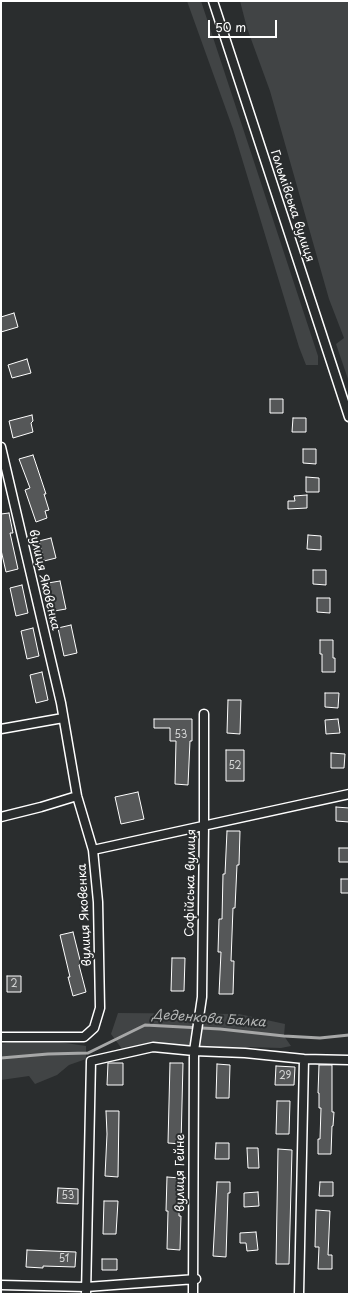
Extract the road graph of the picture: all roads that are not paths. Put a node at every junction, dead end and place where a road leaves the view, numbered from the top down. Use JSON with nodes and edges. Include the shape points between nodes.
{"nodes":[{"id":1,"x":213,"y":1,"type":"edge"},
{"id":2,"x":349,"y":417,"type":"edge"},
{"id":3,"x":1,"y":447,"type":"edge"},
{"id":4,"x":204,"y":714,"type":"dead end"},
{"id":5,"x":63,"y":718,"type":"junction"},
{"id":6,"x":1,"y":728,"type":"edge"},
{"id":7,"x":349,"y":794,"type":"edge"},
{"id":8,"x":77,"y":796,"type":"junction"},
{"id":9,"x":1,"y":816,"type":"edge"},
{"id":10,"x":204,"y":825,"type":"junction"},
{"id":11,"x":93,"y":850,"type":"junction"},
{"id":12,"x":1,"y":1036,"type":"edge"},
{"id":13,"x":194,"y":1051,"type":"junction"},
{"id":14,"x":304,"y":1059,"type":"junction"},
{"id":15,"x":349,"y":1060,"type":"edge"},
{"id":16,"x":194,"y":1280,"type":"junction"},
{"id":17,"x":1,"y":1285,"type":"edge"},
{"id":18,"x":86,"y":1291,"type":"edge"},
{"id":19,"x":193,"y":1294,"type":"edge"},
{"id":20,"x":299,"y":1294,"type":"edge"}],
"edges":[{"from":1,"to":2,"type":"street","name":"Гольмівська вулиця"},
{"from":3,"to":5,"type":"street","name":"вулиця Яковенка"},
{"from":4,"to":10,"type":"street","name":"Софійська вулиця"},
{"from":5,"to":6,"type":"street"},
{"from":5,"to":8,"type":"street","name":"вулиця Яковенка"},
{"from":7,"to":10,"type":"street"},
{"from":8,"to":9,"type":"street"},
{"from":8,"to":11,"type":"street","name":"вулиця Яковенка"},
{"from":10,"to":11,"type":"street"},
{"from":10,"to":13,"type":"street","name":"Софійська вулиця","via":[[202,997]]},
{"from":11,"to":12,"type":"street","name":"вулиця Яковенка","via":[[98,902],[100,1008],[94,1028],[84,1037]]},
{"from":13,"to":14,"type":"street"},
{"from":13,"to":16,"type":"street","name":"вулиця Гейне"},
{"from":13,"to":18,"type":"street","via":[[153,1047],[91,1061]]},
{"from":14,"to":15,"type":"street"},
{"from":14,"to":20,"type":"street"},
{"from":16,"to":18,"type":"street"},
{"from":16,"to":19,"type":"street","name":"вулиця Гейне"},
{"from":17,"to":18,"type":"street"}]}
